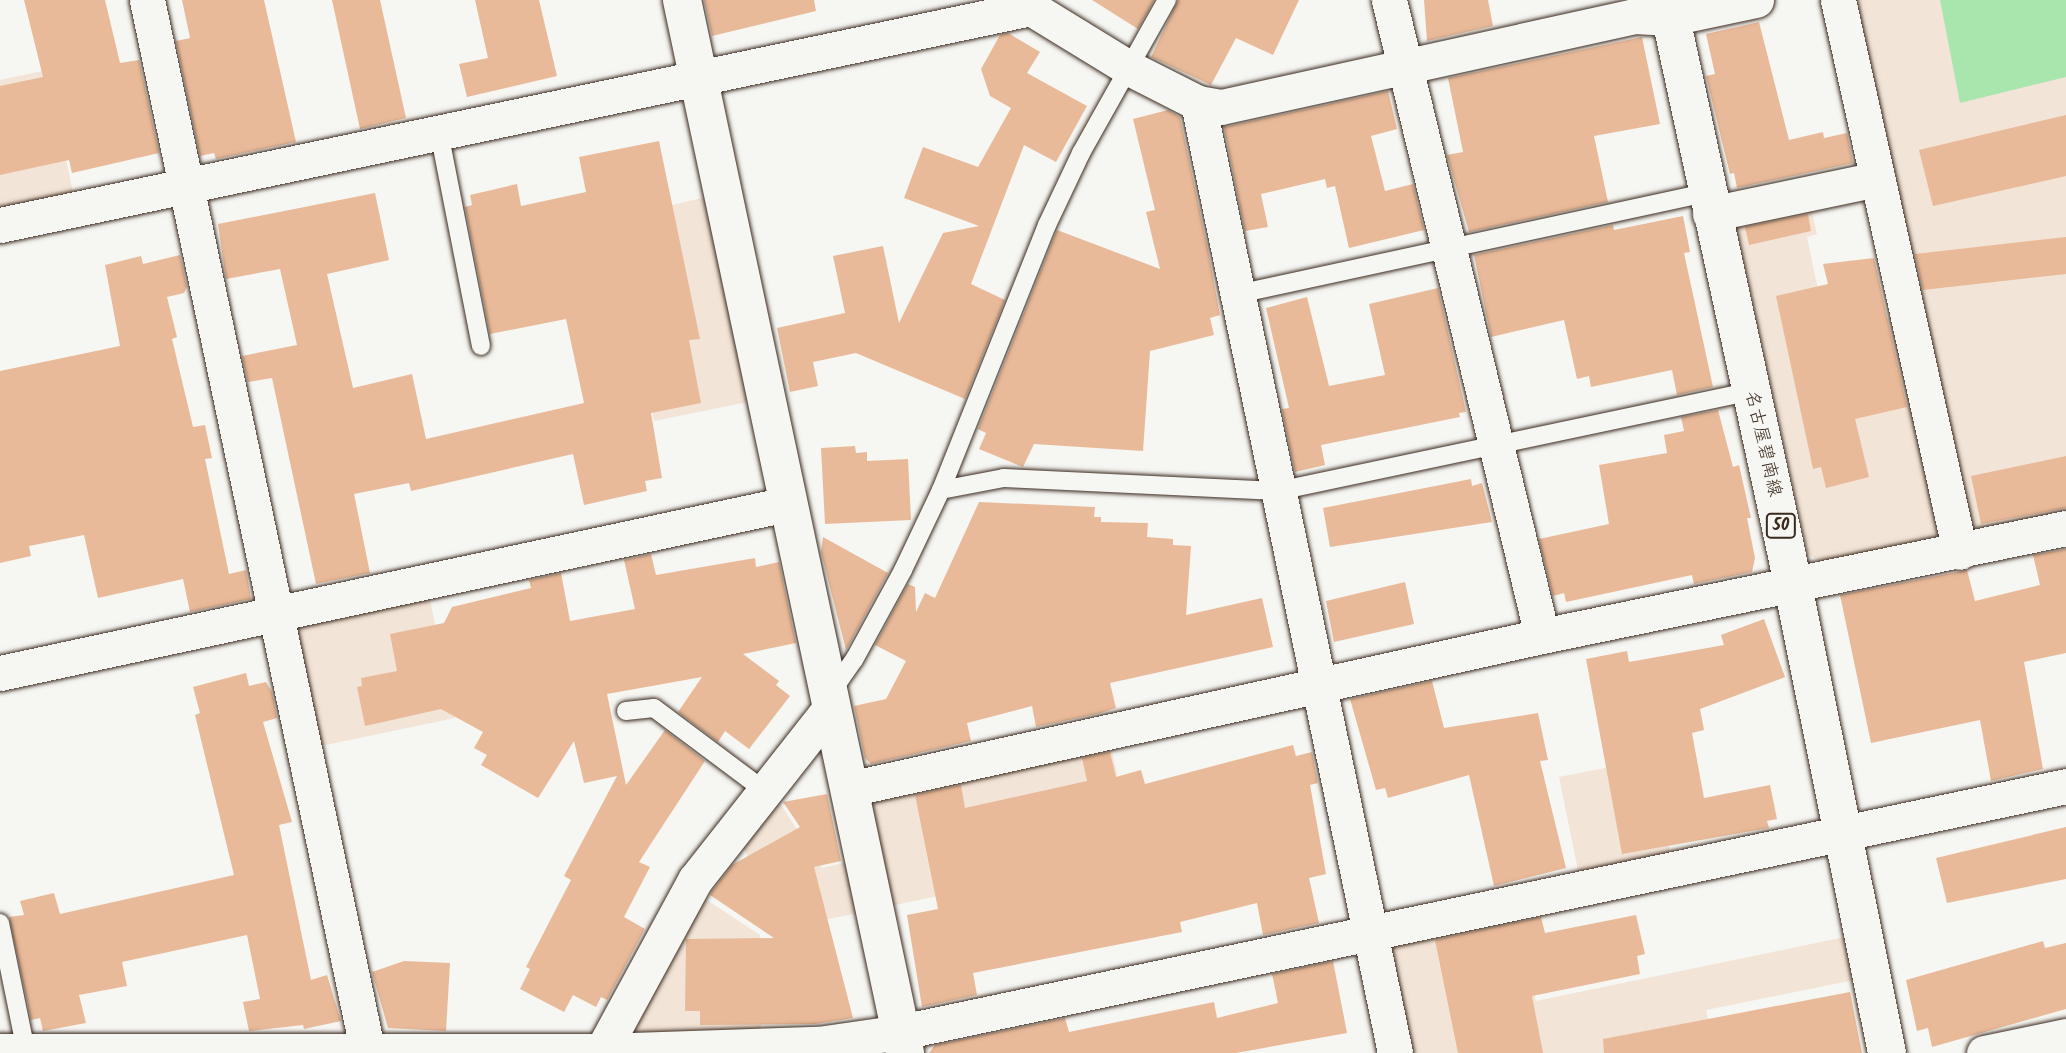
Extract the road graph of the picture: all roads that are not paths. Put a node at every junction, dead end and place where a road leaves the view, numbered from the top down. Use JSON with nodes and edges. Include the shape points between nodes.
{"nodes":[{"id":1,"x":147,"y":0,"type":"edge"},
{"id":2,"x":682,"y":0,"type":"edge"},
{"id":3,"x":1167,"y":0,"type":"edge"},
{"id":4,"x":1389,"y":0,"type":"edge"},
{"id":5,"x":1756,"y":0,"type":"edge"},
{"id":6,"x":1838,"y":0,"type":"edge"},
{"id":7,"x":1030,"y":4,"type":"edge"},
{"id":8,"x":1669,"y":9,"type":"edge"},
{"id":9,"x":1405,"y":64,"type":"junction"},
{"id":10,"x":1129,"y":68,"type":"junction"},
{"id":11,"x":697,"y":75,"type":"junction"},
{"id":12,"x":1198,"y":103,"type":"junction"},
{"id":13,"x":439,"y":132,"type":"junction"},
{"id":14,"x":1877,"y":179,"type":"junction"},
{"id":15,"x":187,"y":186,"type":"junction"},
{"id":16,"x":1708,"y":203,"type":"junction"},
{"id":17,"x":0,"y":225,"type":"edge"},
{"id":18,"x":1449,"y":247,"type":"junction"},
{"id":19,"x":1238,"y":294,"type":"junction"},
{"id":20,"x":481,"y":346,"type":"dead end"},
{"id":21,"x":1751,"y":391,"type":"junction"},
{"id":22,"x":1495,"y":444,"type":"junction"},
{"id":23,"x":941,"y":490,"type":"junction"},
{"id":24,"x":1278,"y":491,"type":"junction"},
{"id":25,"x":787,"y":504,"type":"junction"},
{"id":26,"x":2066,"y":528,"type":"edge"},
{"id":27,"x":1960,"y":552,"type":"junction"},
{"id":28,"x":1791,"y":586,"type":"junction"},
{"id":29,"x":279,"y":615,"type":"junction"},
{"id":30,"x":1542,"y":636,"type":"junction"},
{"id":31,"x":0,"y":673,"type":"edge"},
{"id":32,"x":1318,"y":688,"type":"junction"},
{"id":33,"x":830,"y":701,"type":"junction"},
{"id":34,"x":626,"y":710,"type":"dead end"},
{"id":35,"x":2066,"y":786,"type":"edge"},
{"id":36,"x":849,"y":789,"type":"junction"},
{"id":37,"x":765,"y":791,"type":"junction"},
{"id":38,"x":1844,"y":834,"type":"junction"},
{"id":39,"x":0,"y":923,"type":"edge"},
{"id":40,"x":1369,"y":935,"type":"junction"},
{"id":41,"x":2066,"y":1036,"type":"edge"},
{"id":42,"x":903,"y":1042,"type":"edge"},
{"id":43,"x":13,"y":1051,"type":"edge"},
{"id":44,"x":368,"y":1052,"type":"edge"},
{"id":45,"x":601,"y":1052,"type":"edge"},
{"id":46,"x":1395,"y":1053,"type":"edge"},
{"id":47,"x":1888,"y":1053,"type":"edge"},
{"id":48,"x":1984,"y":1053,"type":"edge"}],
"edges":[{"from":1,"to":15,"type":"street"},
{"from":2,"to":11,"type":"street"},
{"from":3,"to":10,"type":"lane"},
{"from":4,"to":9,"type":"street"},
{"from":5,"to":8,"type":"street"},
{"from":6,"to":14,"type":"street"},
{"from":7,"to":10,"type":"street"},
{"from":7,"to":11,"type":"street"},
{"from":8,"to":9,"type":"street"},
{"from":8,"to":16,"type":"street","name":"名古屋碧南線","number":"50"},
{"from":9,"to":12,"type":"street","via":[[1221,107]]},
{"from":9,"to":18,"type":"street"},
{"from":10,"to":12,"type":"street"},
{"from":10,"to":23,"type":"lane","via":[[1047,225]]},
{"from":11,"to":13,"type":"street"},
{"from":11,"to":25,"type":"street"},
{"from":12,"to":19,"type":"street"},
{"from":13,"to":15,"type":"street"},
{"from":13,"to":20,"type":"lane"},
{"from":14,"to":16,"type":"street"},
{"from":14,"to":27,"type":"street"},
{"from":15,"to":17,"type":"street"},
{"from":15,"to":29,"type":"street"},
{"from":16,"to":18,"type":"lane"},
{"from":16,"to":21,"type":"street","name":"名古屋碧南線","number":"50"},
{"from":18,"to":19,"type":"lane"},
{"from":18,"to":22,"type":"street"},
{"from":19,"to":24,"type":"street"},
{"from":21,"to":22,"type":"lane"},
{"from":21,"to":28,"type":"street","name":"名古屋碧南線","number":"50"},
{"from":22,"to":24,"type":"lane"},
{"from":22,"to":30,"type":"street"},
{"from":23,"to":24,"type":"lane","via":[[1004,478]]},
{"from":23,"to":33,"type":"lane"},
{"from":24,"to":32,"type":"street"},
{"from":25,"to":29,"type":"street"},
{"from":25,"to":33,"type":"street"},
{"from":26,"to":27,"type":"street"},
{"from":27,"to":28,"type":"street"},
{"from":28,"to":30,"type":"street"},
{"from":28,"to":38,"type":"street","name":"名古屋碧南線","number":"50"},
{"from":29,"to":31,"type":"street"},
{"from":29,"to":44,"type":"street"},
{"from":30,"to":32,"type":"street"},
{"from":32,"to":36,"type":"street"},
{"from":32,"to":40,"type":"street"},
{"from":33,"to":36,"type":"street"},
{"from":33,"to":37,"type":"street"},
{"from":34,"to":37,"type":"lane","via":[[654,708]]},
{"from":35,"to":38,"type":"street"},
{"from":36,"to":42,"type":"street"},
{"from":37,"to":45,"type":"street","via":[[695,880]]},
{"from":38,"to":40,"type":"street"},
{"from":38,"to":47,"type":"street","name":"名古屋碧南線","number":"50"},
{"from":39,"to":43,"type":"lane"},
{"from":40,"to":42,"type":"street"},
{"from":40,"to":46,"type":"street"},
{"from":41,"to":48,"type":"street"},
{"from":42,"to":45,"type":"street"},
{"from":43,"to":44,"type":"street"},
{"from":44,"to":45,"type":"street"}]}
